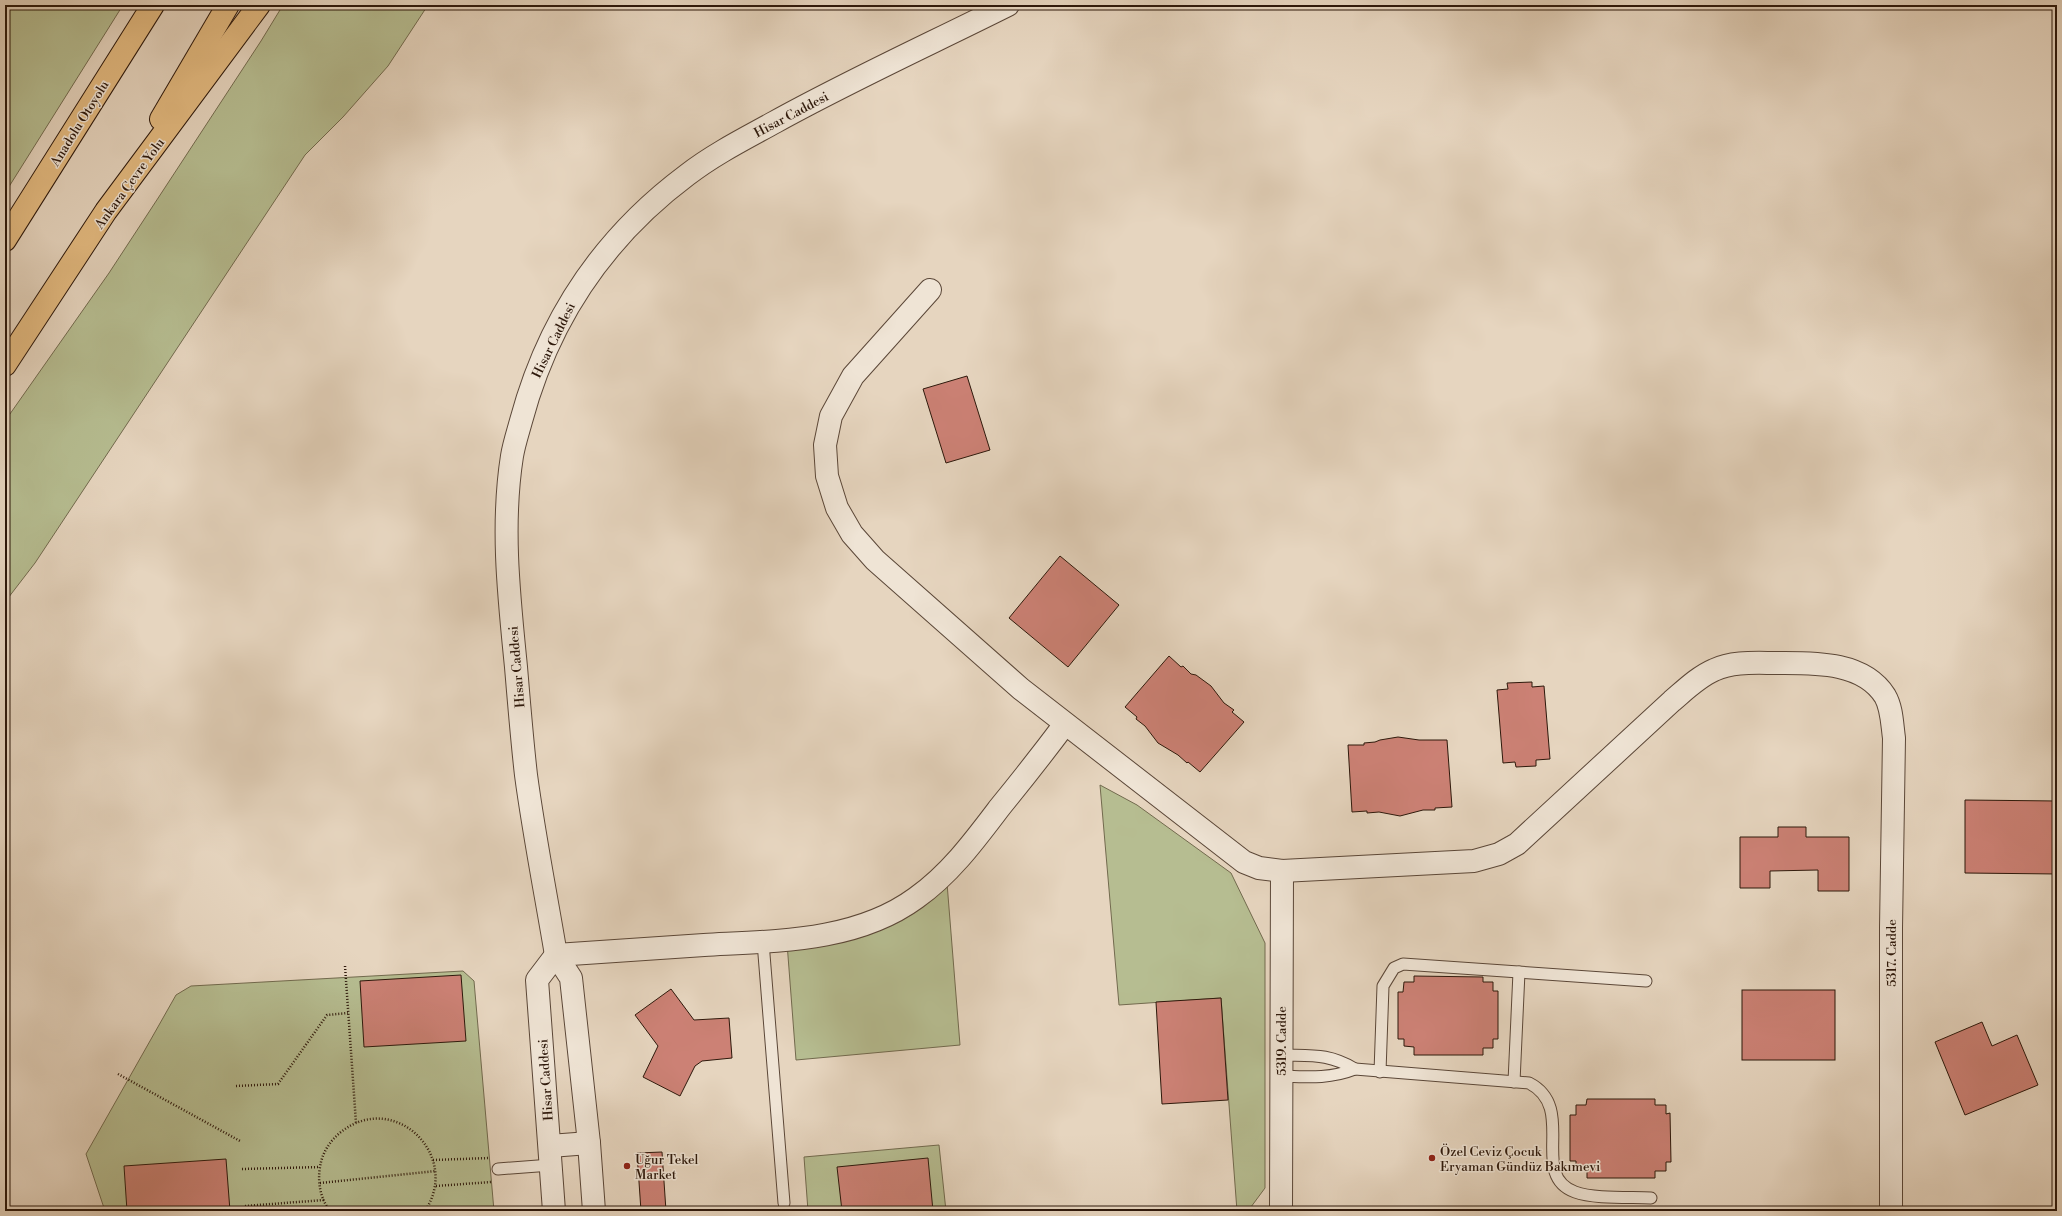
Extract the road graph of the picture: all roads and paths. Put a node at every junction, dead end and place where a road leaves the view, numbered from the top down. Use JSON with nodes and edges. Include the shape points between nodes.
{"nodes":[{"id":1,"x":152,"y":5,"type":"edge"},
{"id":2,"x":228,"y":5,"type":"edge"},
{"id":3,"x":259,"y":5,"type":"edge"},
{"id":4,"x":1008,"y":5,"type":"edge"},
{"id":5,"x":106,"y":212,"type":"junction"},
{"id":6,"x":5,"y":240,"type":"edge"},
{"id":7,"x":930,"y":290,"type":"dead end"},
{"id":8,"x":5,"y":365,"type":"edge"},
{"id":9,"x":1065,"y":724,"type":"junction"},
{"id":10,"x":1282,"y":871,"type":"junction"},
{"id":11,"x":763,"y":942,"type":"junction"},
{"id":12,"x":556,"y":955,"type":"junction"},
{"id":13,"x":345,"y":966,"type":"dead end"},
{"id":14,"x":1519,"y":972,"type":"junction"},
{"id":15,"x":1646,"y":981,"type":"dead end"},
{"id":16,"x":348,"y":1013,"type":"junction"},
{"id":17,"x":1281,"y":1065,"type":"junction"},
{"id":18,"x":1355,"y":1069,"type":"junction"},
{"id":19,"x":1380,"y":1072,"type":"junction"},
{"id":20,"x":118,"y":1074,"type":"dead end"},
{"id":21,"x":1514,"y":1082,"type":"junction"},
{"id":22,"x":236,"y":1086,"type":"dead end"},
{"id":23,"x":356,"y":1123,"type":"junction"},
{"id":24,"x":240,"y":1141,"type":"dead end"},
{"id":25,"x":589,"y":1143,"type":"junction"},
{"id":26,"x":550,"y":1155,"type":"junction"},
{"id":27,"x":490,"y":1158,"type":"dead end"},
{"id":28,"x":433,"y":1160,"type":"junction"},
{"id":29,"x":320,"y":1167,"type":"junction"},
{"id":30,"x":498,"y":1168,"type":"dead end"},
{"id":31,"x":242,"y":1169,"type":"dead end"},
{"id":32,"x":437,"y":1171,"type":"junction"},
{"id":33,"x":499,"y":1182,"type":"dead end"},
{"id":34,"x":320,"y":1183,"type":"junction"},
{"id":35,"x":436,"y":1186,"type":"junction"},
{"id":36,"x":1651,"y":1198,"type":"dead end"},
{"id":37,"x":324,"y":1200,"type":"junction"},
{"id":38,"x":784,"y":1203,"type":"dead end"},
{"id":39,"x":245,"y":1206,"type":"dead end"},
{"id":40,"x":330,"y":1211,"type":"edge"},
{"id":41,"x":425,"y":1211,"type":"edge"},
{"id":42,"x":554,"y":1211,"type":"edge"},
{"id":43,"x":594,"y":1211,"type":"edge"},
{"id":44,"x":1281,"y":1211,"type":"edge"},
{"id":45,"x":1891,"y":1211,"type":"edge"}],
"edges":[{"from":1,"to":6,"type":"highway","name":"Anadolu Otoyolu"},
{"from":2,"to":5,"type":"highway"},
{"from":3,"to":5,"type":"highway","name":"Ankara Çevre Yolu"},
{"from":4,"to":12,"type":"street","name":"Hisar Caddesi","via":[[824,96],[690,172],[650,204],[605,252],[585,279],[540,360],[512,454],[506,562],[526,776]]},
{"from":5,"to":8,"type":"highway","name":"Ankara Çevre Yolu"},
{"from":7,"to":9,"type":"street","via":[[853,376],[831,416],[825,445],[827,476],[837,508],[852,534],[875,560],[1021,689]]},
{"from":9,"to":10,"type":"street","via":[[1244,862],[1258,868]]},
{"from":9,"to":11,"type":"street","via":[[981,832],[946,871],[915,899],[892,912],[833,934]]},
{"from":10,"to":17,"type":"street","name":"5319. Cadde"},
{"from":10,"to":45,"type":"street","name":"5317. Cadde","via":[[1474,861],[1499,854],[1517,844],[1672,700],[1714,670],[1743,662],[1821,664],[1860,674],[1876,686],[1885,697],[1891,712],[1894,738]]},
{"from":11,"to":12,"type":"street"},
{"from":11,"to":38,"type":"lane"},
{"from":12,"to":25,"type":"street","name":"Hisar Caddesi","via":[[571,978]]},
{"from":12,"to":26,"type":"street","name":"Hisar Caddesi","via":[[537,980]]},
{"from":13,"to":16,"type":"path"},
{"from":14,"to":15,"type":"lane"},
{"from":14,"to":19,"type":"lane","via":[[1403,964],[1394,968],[1382,986]]},
{"from":14,"to":21,"type":"lane"},
{"from":16,"to":22,"type":"path","via":[[327,1015],[278,1084]]},
{"from":16,"to":23,"type":"path"},
{"from":17,"to":18,"type":"lane","via":[[1326,1078]]},
{"from":17,"to":18,"type":"lane","via":[[1326,1056]]},
{"from":17,"to":44,"type":"street","name":"5319. Cadde"},
{"from":18,"to":19,"type":"lane"},
{"from":19,"to":21,"type":"lane"},
{"from":20,"to":24,"type":"path"},
{"from":21,"to":36,"type":"lane","via":[[1529,1083],[1539,1088],[1549,1103],[1552,1112],[1553,1166],[1566,1188],[1582,1195]]},
{"from":23,"to":28,"type":"path","via":[[368,1119],[387,1119],[405,1126],[421,1138]]},
{"from":23,"to":29,"type":"path","via":[[349,1125],[334,1137],[324,1153]]},
{"from":25,"to":26,"type":"street"},
{"from":25,"to":43,"type":"street","name":"Hisar Caddesi"},
{"from":26,"to":30,"type":"lane"},
{"from":26,"to":42,"type":"street","name":"Hisar Caddesi"},
{"from":27,"to":28,"type":"path"},
{"from":28,"to":32,"type":"path"},
{"from":29,"to":31,"type":"path"},
{"from":29,"to":34,"type":"path"},
{"from":32,"to":34,"type":"path"},
{"from":32,"to":35,"type":"path"},
{"from":33,"to":35,"type":"path"},
{"from":34,"to":37,"type":"path"},
{"from":35,"to":41,"type":"path"},
{"from":37,"to":39,"type":"path"},
{"from":37,"to":40,"type":"path"}]}
